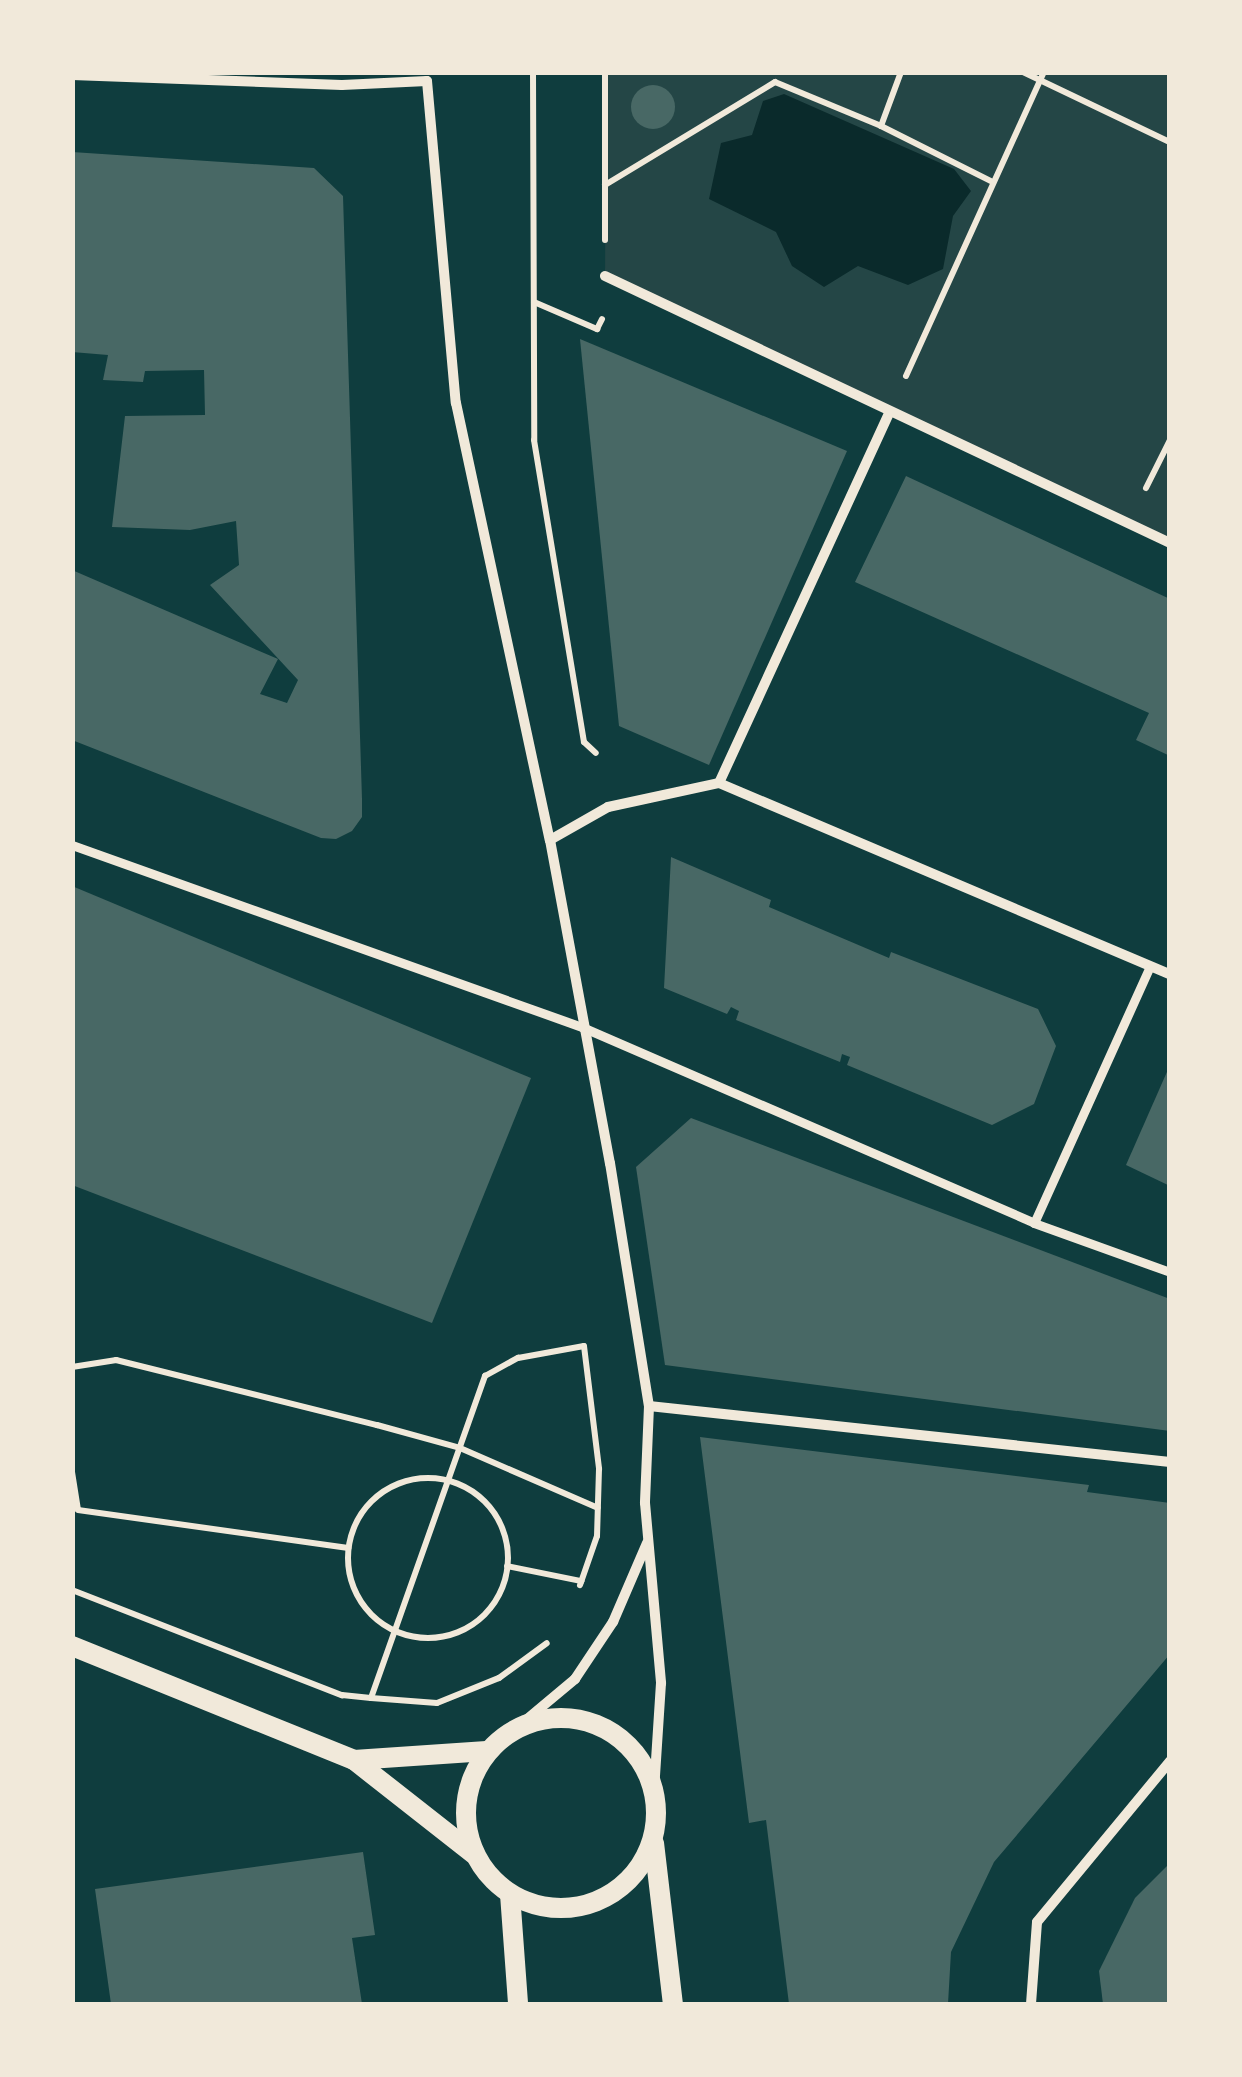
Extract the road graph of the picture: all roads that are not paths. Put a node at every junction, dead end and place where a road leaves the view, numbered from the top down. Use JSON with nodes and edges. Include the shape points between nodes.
{"nodes":[{"id":1,"x":72,"y":76,"type":"edge"},
{"id":2,"x":427,"y":77,"type":"edge"},
{"id":3,"x":605,"y":276,"type":"road end"},
{"id":4,"x":890,"y":412,"type":"junction"},
{"id":5,"x":1170,"y":543,"type":"edge"},
{"id":6,"x":718,"y":783,"type":"junction"},
{"id":7,"x":550,"y":840,"type":"junction"},
{"id":8,"x":72,"y":844,"type":"edge"},
{"id":9,"x":1150,"y":966,"type":"junction"},
{"id":10,"x":1170,"y":974,"type":"edge"},
{"id":11,"x":582,"y":1027,"type":"junction"},
{"id":12,"x":1034,"y":1223,"type":"junction"},
{"id":13,"x":1170,"y":1272,"type":"edge"},
{"id":14,"x":648,"y":1406,"type":"junction"},
{"id":15,"x":1170,"y":1462,"type":"edge"},
{"id":16,"x":648,"y":1542,"type":"junction"},
{"id":17,"x":72,"y":1646,"type":"edge"},
{"id":18,"x":520,"y":1726,"type":"junction"},
{"id":19,"x":486,"y":1752,"type":"junction"},
{"id":20,"x":354,"y":1760,"type":"junction"},
{"id":21,"x":1170,"y":1762,"type":"edge"},
{"id":22,"x":654,"y":1791,"type":"junction"},
{"id":23,"x":654,"y":1840,"type":"junction"},
{"id":24,"x":475,"y":1856,"type":"junction"},
{"id":25,"x":510,"y":1894,"type":"junction"},
{"id":26,"x":518,"y":2004,"type":"edge"},
{"id":27,"x":673,"y":2004,"type":"edge"},
{"id":28,"x":1031,"y":2004,"type":"edge"}],
"edges":[{"from":1,"to":2,"type":"street","via":[[342,85]]},
{"from":2,"to":7,"type":"street","via":[[456,403]]},
{"from":3,"to":4,"type":"street"},
{"from":4,"to":5,"type":"street"},
{"from":4,"to":6,"type":"street"},
{"from":6,"to":7,"type":"street","via":[[608,807]]},
{"from":6,"to":9,"type":"street"},
{"from":7,"to":11,"type":"street"},
{"from":8,"to":11,"type":"street"},
{"from":9,"to":10,"type":"street"},
{"from":9,"to":12,"type":"street"},
{"from":11,"to":12,"type":"street"},
{"from":11,"to":14,"type":"street"},
{"from":12,"to":13,"type":"street"},
{"from":14,"to":15,"type":"street"},
{"from":14,"to":16,"type":"street"},
{"from":16,"to":18,"type":"street","via":[[594,1650],[574,1678]]},
{"from":16,"to":22,"type":"street","via":[[661,1683]]},
{"from":17,"to":20,"type":"main road"},
{"from":18,"to":19,"type":"main road"},
{"from":18,"to":22,"type":"main road","via":[[548,1717],[603,1726],[644,1764]]},
{"from":19,"to":20,"type":"main road"},
{"from":19,"to":24,"type":"main road","via":[[466,1802]]},
{"from":20,"to":24,"type":"main road"},
{"from":21,"to":28,"type":"street","via":[[1036,1922]]},
{"from":22,"to":23,"type":"main road"},
{"from":23,"to":25,"type":"main road","via":[[641,1866],[594,1903],[552,1907]]},
{"from":23,"to":27,"type":"main road"},
{"from":24,"to":25,"type":"main road"},
{"from":25,"to":26,"type":"main road"}]}
